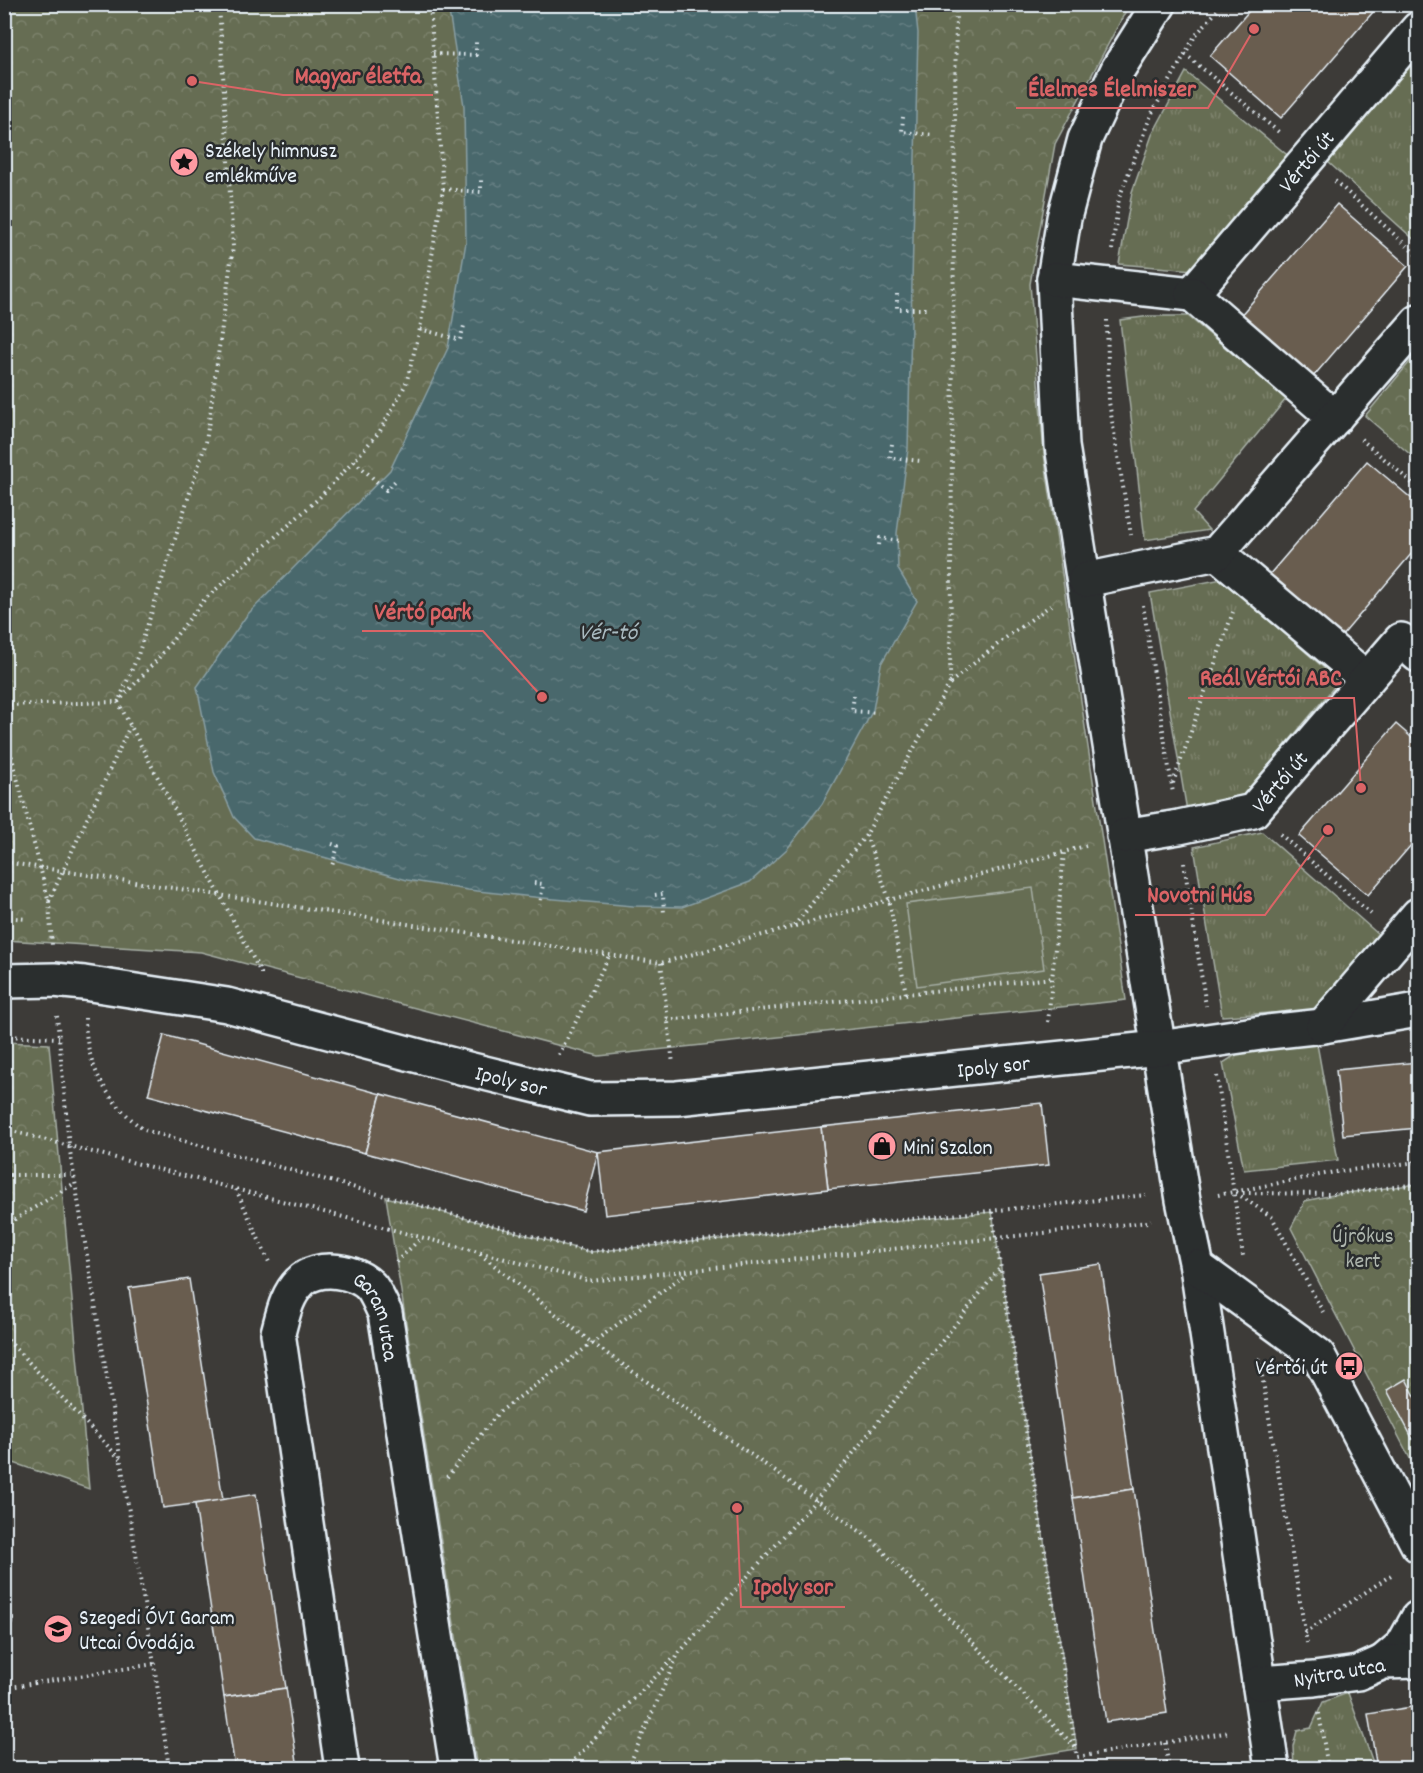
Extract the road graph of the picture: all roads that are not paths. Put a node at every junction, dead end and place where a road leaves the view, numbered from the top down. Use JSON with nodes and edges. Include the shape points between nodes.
{"nodes":[{"id":1,"x":1159,"y":4,"type":"edge"},
{"id":2,"x":1419,"y":29,"type":"edge"},
{"id":3,"x":1054,"y":279,"type":"junction"},
{"id":4,"x":1192,"y":294,"type":"junction"},
{"id":5,"x":1419,"y":322,"type":"edge"},
{"id":6,"x":1335,"y":418,"type":"junction"},
{"id":7,"x":1217,"y":554,"type":"junction"},
{"id":8,"x":1085,"y":580,"type":"junction"},
{"id":9,"x":1413,"y":639,"type":"edge"},
{"id":10,"x":1367,"y":679,"type":"junction"},
{"id":11,"x":1124,"y":836,"type":"junction"},
{"id":12,"x":1409,"y":926,"type":"edge"},
{"id":13,"x":4,"y":981,"type":"edge"},
{"id":14,"x":1419,"y":1010,"type":"edge"},
{"id":15,"x":1323,"y":1026,"type":"junction"},
{"id":16,"x":1159,"y":1048,"type":"junction"},
{"id":17,"x":1197,"y":1267,"type":"junction"},
{"id":18,"x":1409,"y":1557,"type":"edge"},
{"id":19,"x":1419,"y":1618,"type":"edge"},
{"id":20,"x":1419,"y":1661,"type":"edge"},
{"id":21,"x":1383,"y":1662,"type":"junction"},
{"id":22,"x":1259,"y":1683,"type":"junction"},
{"id":23,"x":342,"y":1768,"type":"edge"},
{"id":24,"x":457,"y":1768,"type":"edge"},
{"id":25,"x":1272,"y":1768,"type":"edge"}],
"edges":[{"from":1,"to":3,"type":"street","via":[[1118,69],[1085,139],[1064,218]]},
{"from":2,"to":4,"type":"street","name":"Vértói út"},
{"from":3,"to":4,"type":"street"},
{"from":3,"to":8,"type":"street","via":[[1062,446]]},
{"from":4,"to":6,"type":"street"},
{"from":5,"to":6,"type":"street"},
{"from":6,"to":7,"type":"street"},
{"from":7,"to":8,"type":"street"},
{"from":7,"to":10,"type":"street"},
{"from":8,"to":11,"type":"street"},
{"from":9,"to":10,"type":"street","name":"Vértói út"},
{"from":10,"to":11,"type":"street","name":"Vértói út","via":[[1253,811]]},
{"from":11,"to":16,"type":"street"},
{"from":12,"to":15,"type":"street"},
{"from":13,"to":16,"type":"street","name":"Ipoly sor","via":[[69,982],[227,1005],[590,1099],[677,1098]]},
{"from":14,"to":15,"type":"street","name":"Ipoly sor"},
{"from":15,"to":16,"type":"street","name":"Ipoly sor"},
{"from":16,"to":17,"type":"street"},
{"from":17,"to":18,"type":"street","via":[[1318,1355]]},
{"from":17,"to":22,"type":"street"},
{"from":19,"to":21,"type":"street","via":[[1403,1645]]},
{"from":20,"to":21,"type":"street","name":"Nyitra utca"},
{"from":21,"to":22,"type":"street","name":"Nyitra utca","via":[[1358,1672]]},
{"from":22,"to":25,"type":"street"},
{"from":23,"to":24,"type":"street","name":"Garam utca","via":[[278,1333],[286,1301],[301,1280],[324,1271],[351,1273],[371,1287],[385,1313]]}]}
